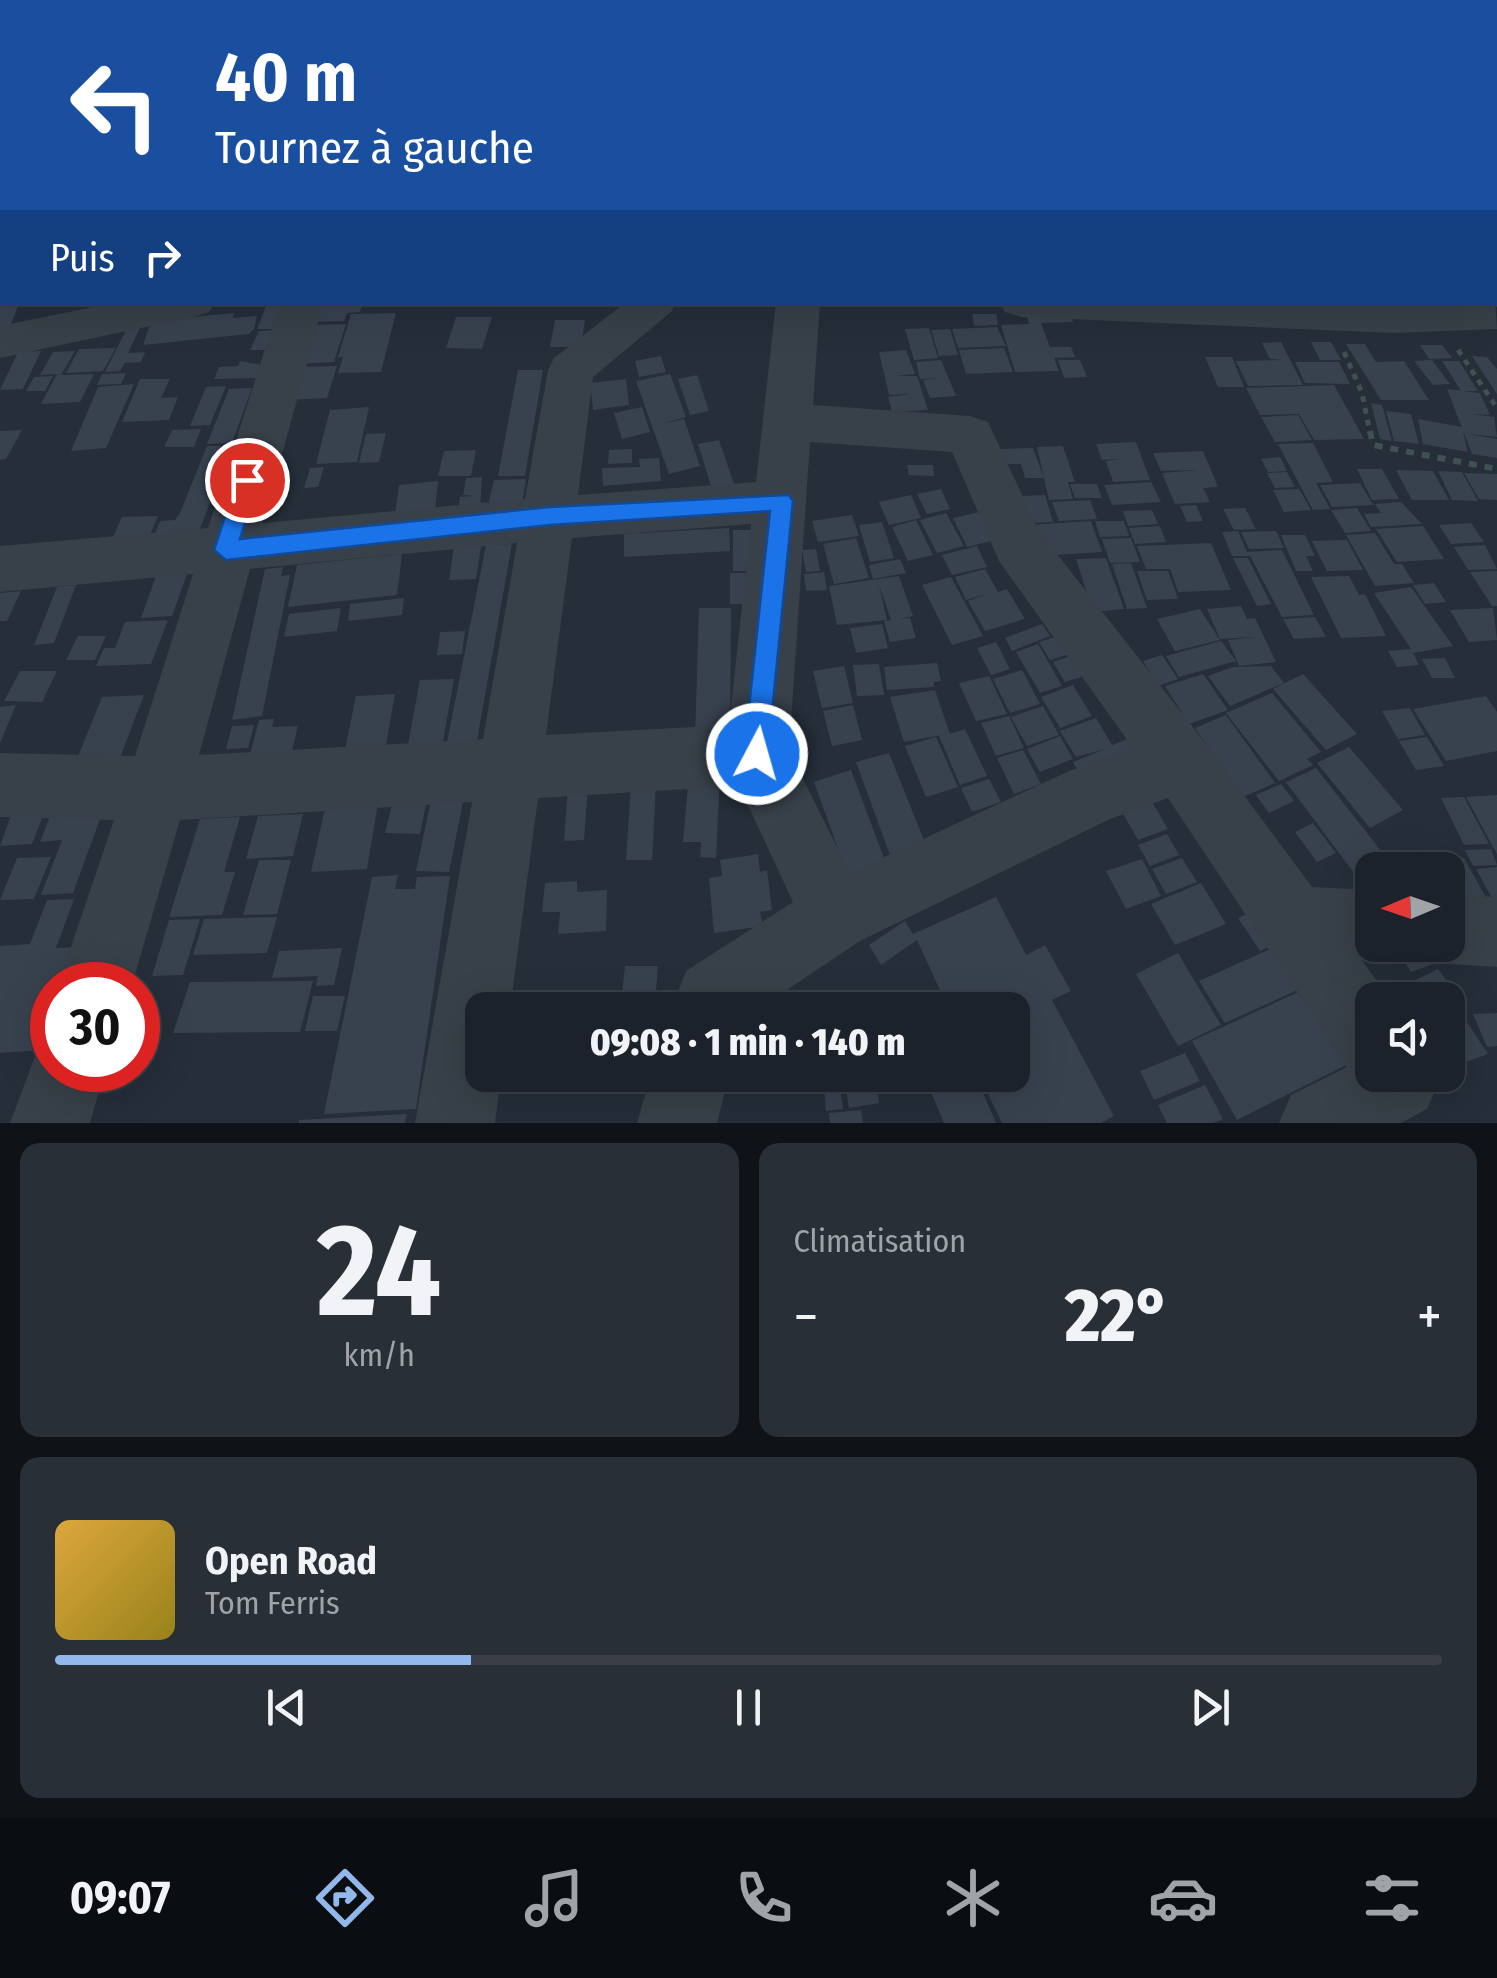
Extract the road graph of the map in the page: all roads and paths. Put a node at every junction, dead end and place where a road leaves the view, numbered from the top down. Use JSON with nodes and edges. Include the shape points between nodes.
{"nodes":[{"id":1,"x":179,"y":305,"type":"edge"},
{"id":2,"x":301,"y":305,"type":"edge"},
{"id":3,"x":651,"y":305,"type":"edge"},
{"id":4,"x":798,"y":305,"type":"edge"},
{"id":5,"x":1087,"y":305,"type":"edge"},
{"id":6,"x":1402,"y":312,"type":"edge"},
{"id":7,"x":1497,"y":314,"type":"edge"},
{"id":8,"x":1328,"y":316,"type":"junction"},
{"id":9,"x":0,"y":342,"type":"edge"},
{"id":10,"x":1497,"y":408,"type":"edge"},
{"id":11,"x":790,"y":422,"type":"junction"},
{"id":12,"x":1497,"y":470,"type":"edge"},
{"id":13,"x":782,"y":501,"type":"junction"},
{"id":14,"x":550,"y":516,"type":"junction"},
{"id":15,"x":226,"y":550,"type":"junction"},
{"id":16,"x":0,"y":569,"type":"edge"},
{"id":17,"x":757,"y":754,"type":"junction"},
{"id":18,"x":1180,"y":762,"type":"junction"},
{"id":19,"x":513,"y":766,"type":"junction"},
{"id":20,"x":0,"y":785,"type":"edge"},
{"id":21,"x":160,"y":788,"type":"junction"},
{"id":22,"x":835,"y":916,"type":"junction"},
{"id":23,"x":1294,"y":921,"type":"junction"},
{"id":24,"x":1355,"y":924,"type":"edge"},
{"id":25,"x":1465,"y":930,"type":"edge"},
{"id":26,"x":1497,"y":932,"type":"edge"},
{"id":27,"x":103,"y":962,"type":"edge"},
{"id":28,"x":720,"y":992,"type":"edge"},
{"id":29,"x":1355,"y":1014,"type":"edge"},
{"id":30,"x":60,"y":1092,"type":"edge"},
{"id":31,"x":685,"y":1092,"type":"edge"},
{"id":32,"x":1380,"y":1092,"type":"edge"},
{"id":33,"x":50,"y":1123,"type":"edge"},
{"id":34,"x":455,"y":1123,"type":"edge"},
{"id":35,"x":677,"y":1123,"type":"edge"},
{"id":36,"x":1319,"y":1123,"type":"edge"}],
"edges":[{"from":1,"to":9,"type":"street"},
{"from":2,"to":15,"type":"street"},
{"from":3,"to":14,"type":"street","via":[[571,370]]},
{"from":4,"to":11,"type":"street"},
{"from":5,"to":8,"type":"street"},
{"from":6,"to":7,"type":"street"},
{"from":6,"to":8,"type":"street"},
{"from":6,"to":10,"type":"path"},
{"from":8,"to":12,"type":"path","via":[[1362,393],[1374,444]]},
{"from":11,"to":13,"type":"street"},
{"from":11,"to":18,"type":"street","via":[[970,435],[1018,545]]},
{"from":13,"to":14,"type":"street"},
{"from":13,"to":17,"type":"street"},
{"from":14,"to":15,"type":"street"},
{"from":14,"to":19,"type":"street"},
{"from":15,"to":16,"type":"street"},
{"from":15,"to":21,"type":"street"},
{"from":17,"to":19,"type":"street"},
{"from":17,"to":22,"type":"street"},
{"from":18,"to":22,"type":"street","via":[[1092,794]]},
{"from":18,"to":23,"type":"street"},
{"from":19,"to":21,"type":"street"},
{"from":19,"to":34,"type":"street"},
{"from":20,"to":21,"type":"street"},
{"from":21,"to":27,"type":"street"},
{"from":22,"to":28,"type":"street"},
{"from":23,"to":24,"type":"street"},
{"from":23,"to":29,"type":"street"},
{"from":25,"to":26,"type":"street"},
{"from":30,"to":33,"type":"street"},
{"from":31,"to":35,"type":"street"},
{"from":32,"to":36,"type":"street"}]}
